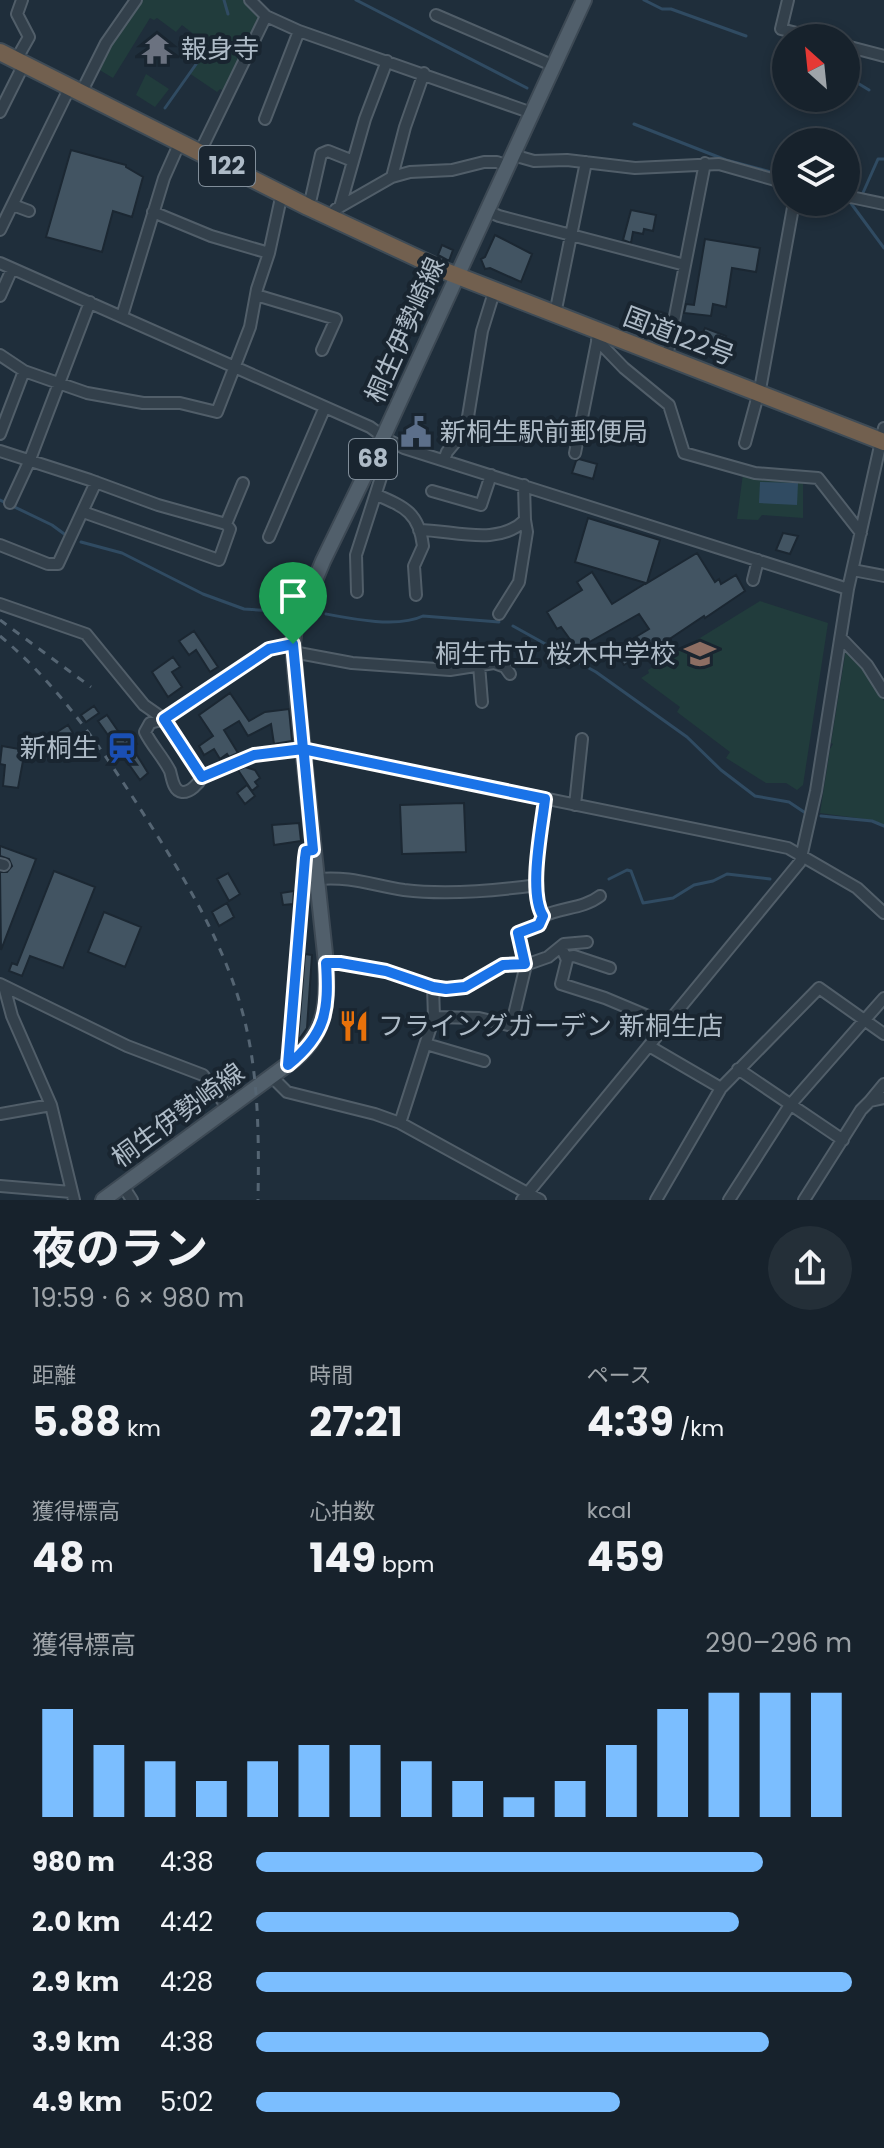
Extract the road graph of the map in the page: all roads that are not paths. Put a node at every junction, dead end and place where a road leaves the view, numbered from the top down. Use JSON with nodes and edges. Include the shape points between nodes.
{"nodes":[{"id":1,"x":22,"y":0,"type":"edge"},
{"id":2,"x":136,"y":0,"type":"edge"},
{"id":3,"x":250,"y":0,"type":"edge"},
{"id":4,"x":584,"y":0,"type":"edge"},
{"id":5,"x":788,"y":0,"type":"edge"},
{"id":6,"x":436,"y":15,"type":"dead end"},
{"id":7,"x":266,"y":16,"type":"junction"},
{"id":8,"x":782,"y":24,"type":"edge"},
{"id":9,"x":299,"y":31,"type":"junction"},
{"id":10,"x":860,"y":49,"type":"edge"},
{"id":11,"x":0,"y":52,"type":"edge"},
{"id":12,"x":883,"y":53,"type":"edge"},
{"id":13,"x":387,"y":61,"type":"junction"},
{"id":14,"x":20,"y":62,"type":"junction"},
{"id":15,"x":554,"y":66,"type":"junction"},
{"id":16,"x":424,"y":73,"type":"junction"},
{"id":17,"x":75,"y":90,"type":"junction"},
{"id":18,"x":0,"y":112,"type":"edge"},
{"id":19,"x":532,"y":113,"type":"junction"},
{"id":20,"x":265,"y":119,"type":"dead end"},
{"id":21,"x":180,"y":142,"type":"junction"},
{"id":22,"x":200,"y":152,"type":"junction"},
{"id":23,"x":510,"y":160,"type":"junction"},
{"id":24,"x":353,"y":161,"type":"junction"},
{"id":25,"x":586,"y":162,"type":"junction"},
{"id":26,"x":705,"y":163,"type":"junction"},
{"id":27,"x":392,"y":177,"type":"junction"},
{"id":28,"x":772,"y":179,"type":"edge"},
{"id":29,"x":282,"y":193,"type":"junction"},
{"id":30,"x":311,"y":198,"type":"dead end"},
{"id":31,"x":860,"y":199,"type":"edge"},
{"id":32,"x":884,"y":204,"type":"edge"},
{"id":33,"x":13,"y":205,"type":"junction"},
{"id":34,"x":29,"y":211,"type":"dead end"},
{"id":35,"x":487,"y":211,"type":"junction"},
{"id":36,"x":153,"y":212,"type":"junction"},
{"id":37,"x":336,"y":212,"type":"junction"},
{"id":38,"x":791,"y":216,"type":"edge"},
{"id":39,"x":0,"y":230,"type":"edge"},
{"id":40,"x":573,"y":236,"type":"junction"},
{"id":41,"x":269,"y":253,"type":"junction"},
{"id":42,"x":0,"y":263,"type":"edge"},
{"id":43,"x":685,"y":265,"type":"junction"},
{"id":44,"x":12,"y":269,"type":"junction"},
{"id":45,"x":457,"y":275,"type":"junction"},
{"id":46,"x":495,"y":289,"type":"junction"},
{"id":47,"x":256,"y":295,"type":"junction"},
{"id":48,"x":0,"y":296,"type":"edge"},
{"id":49,"x":90,"y":302,"type":"junction"},
{"id":50,"x":555,"y":314,"type":"junction"},
{"id":51,"x":122,"y":316,"type":"junction"},
{"id":52,"x":599,"y":335,"type":"junction"},
{"id":53,"x":322,"y":350,"type":"dead end"},
{"id":54,"x":0,"y":355,"type":"edge"},
{"id":55,"x":667,"y":357,"type":"junction"},
{"id":56,"x":235,"y":368,"type":"junction"},
{"id":57,"x":24,"y":371,"type":"junction"},
{"id":58,"x":58,"y":383,"type":"junction"},
{"id":59,"x":758,"y":393,"type":"junction"},
{"id":60,"x":325,"y":407,"type":"junction"},
{"id":61,"x":0,"y":434,"type":"edge"},
{"id":62,"x":883,"y":437,"type":"edge"},
{"id":63,"x":381,"y":441,"type":"junction"},
{"id":64,"x":745,"y":443,"type":"dead end"},
{"id":65,"x":0,"y":451,"type":"edge"},
{"id":66,"x":575,"y":453,"type":"dead end"},
{"id":67,"x":444,"y":460,"type":"junction"},
{"id":68,"x":29,"y":462,"type":"junction"},
{"id":69,"x":491,"y":475,"type":"junction"},
{"id":70,"x":96,"y":482,"type":"junction"},
{"id":71,"x":243,"y":483,"type":"dead end"},
{"id":72,"x":524,"y":485,"type":"junction"},
{"id":73,"x":432,"y":491,"type":"dead end"},
{"id":74,"x":377,"y":495,"type":"junction"},
{"id":75,"x":10,"y":503,"type":"dead end"},
{"id":76,"x":83,"y":512,"type":"junction"},
{"id":77,"x":525,"y":520,"type":"junction"},
{"id":78,"x":226,"y":524,"type":"junction"},
{"id":79,"x":419,"y":530,"type":"junction"},
{"id":80,"x":861,"y":533,"type":"junction"},
{"id":81,"x":269,"y":537,"type":"dead end"},
{"id":82,"x":0,"y":545,"type":"edge"},
{"id":83,"x":758,"y":560,"type":"junction"},
{"id":84,"x":853,"y":570,"type":"junction"},
{"id":85,"x":884,"y":576,"type":"edge"},
{"id":86,"x":753,"y":580,"type":"dead end"},
{"id":87,"x":848,"y":589,"type":"junction"},
{"id":88,"x":357,"y":592,"type":"dead end"},
{"id":89,"x":416,"y":595,"type":"dead end"},
{"id":90,"x":0,"y":604,"type":"edge"},
{"id":91,"x":499,"y":614,"type":"dead end"},
{"id":92,"x":841,"y":638,"type":"junction"},
{"id":93,"x":293,"y":648,"type":"junction"},
{"id":94,"x":479,"y":665,"type":"junction"},
{"id":95,"x":510,"y":674,"type":"dead end"},
{"id":96,"x":884,"y":692,"type":"edge"},
{"id":97,"x":482,"y":702,"type":"dead end"},
{"id":98,"x":164,"y":719,"type":"junction"},
{"id":99,"x":582,"y":739,"type":"dead end"},
{"id":100,"x":303,"y":749,"type":"junction"},
{"id":101,"x":202,"y":777,"type":"junction"},
{"id":102,"x":545,"y":799,"type":"junction"},
{"id":103,"x":575,"y":805,"type":"junction"},
{"id":104,"x":313,"y":850,"type":"junction"},
{"id":105,"x":802,"y":855,"type":"junction"},
{"id":106,"x":317,"y":879,"type":"junction"},
{"id":107,"x":537,"y":885,"type":"junction"},
{"id":108,"x":600,"y":896,"type":"dead end"},
{"id":109,"x":884,"y":913,"type":"edge"},
{"id":110,"x":543,"y":916,"type":"junction"},
{"id":111,"x":587,"y":942,"type":"dead end"},
{"id":112,"x":564,"y":952,"type":"junction"},
{"id":113,"x":326,"y":963,"type":"junction"},
{"id":114,"x":525,"y":964,"type":"junction"},
{"id":115,"x":610,"y":968,"type":"dead end"},
{"id":116,"x":2,"y":985,"type":"edge"},
{"id":117,"x":433,"y":987,"type":"junction"},
{"id":118,"x":884,"y":998,"type":"edge"},
{"id":119,"x":434,"y":1017,"type":"junction"},
{"id":120,"x":864,"y":1020,"type":"junction"},
{"id":121,"x":667,"y":1024,"type":"junction"},
{"id":122,"x":884,"y":1034,"type":"edge"},
{"id":123,"x":426,"y":1044,"type":"junction"},
{"id":124,"x":649,"y":1046,"type":"junction"},
{"id":125,"x":484,"y":1061,"type":"dead end"},
{"id":126,"x":288,"y":1065,"type":"junction"},
{"id":127,"x":738,"y":1069,"type":"junction"},
{"id":128,"x":272,"y":1077,"type":"junction"},
{"id":129,"x":884,"y":1084,"type":"edge"},
{"id":130,"x":721,"y":1088,"type":"junction"},
{"id":131,"x":884,"y":1098,"type":"edge"},
{"id":132,"x":870,"y":1101,"type":"junction"},
{"id":133,"x":51,"y":1105,"type":"junction"},
{"id":134,"x":790,"y":1105,"type":"junction"},
{"id":135,"x":228,"y":1108,"type":"junction"},
{"id":136,"x":0,"y":1114,"type":"edge"},
{"id":137,"x":400,"y":1123,"type":"junction"},
{"id":138,"x":843,"y":1140,"type":"junction"},
{"id":139,"x":0,"y":1186,"type":"edge"},
{"id":140,"x":123,"y":1186,"type":"junction"},
{"id":141,"x":72,"y":1196,"type":"edge"},
{"id":142,"x":524,"y":1197,"type":"edge"},
{"id":143,"x":103,"y":1200,"type":"edge"},
{"id":144,"x":132,"y":1200,"type":"edge"},
{"id":145,"x":540,"y":1200,"type":"edge"},
{"id":146,"x":656,"y":1200,"type":"edge"},
{"id":147,"x":729,"y":1200,"type":"edge"},
{"id":148,"x":804,"y":1200,"type":"edge"}],
"edges":[{"from":1,"to":14,"type":"street","via":[[17,14],[29,37]]},
{"from":2,"to":17,"type":"street"},
{"from":3,"to":7,"type":"street"},
{"from":4,"to":15,"type":"main road","name":"桐生伊勢崎線","number":"68"},
{"from":5,"to":8,"type":"street"},
{"from":6,"to":15,"type":"street"},
{"from":7,"to":9,"type":"street"},
{"from":7,"to":22,"type":"street"},
{"from":9,"to":13,"type":"street"},
{"from":9,"to":20,"type":"street"},
{"from":10,"to":12,"type":"street"},
{"from":11,"to":14,"type":"highway","number":"122"},
{"from":13,"to":16,"type":"street"},
{"from":13,"to":24,"type":"street"},
{"from":14,"to":17,"type":"highway","number":"122"},
{"from":14,"to":18,"type":"street"},
{"from":15,"to":19,"type":"main road","name":"桐生伊勢崎線","number":"68"},
{"from":16,"to":19,"type":"street"},
{"from":16,"to":27,"type":"street"},
{"from":17,"to":21,"type":"highway","number":"122"},
{"from":17,"to":33,"type":"street"},
{"from":19,"to":23,"type":"main road","name":"桐生伊勢崎線","number":"68"},
{"from":21,"to":22,"type":"highway","number":"122"},
{"from":21,"to":36,"type":"street"},
{"from":22,"to":29,"type":"highway","number":"122"},
{"from":23,"to":25,"type":"street"},
{"from":23,"to":27,"type":"street"},
{"from":23,"to":35,"type":"main road","name":"桐生伊勢崎線","number":"68"},
{"from":24,"to":30,"type":"street","via":[[328,151],[321,154]]},
{"from":24,"to":37,"type":"street"},
{"from":25,"to":26,"type":"street","via":[[635,168]]},
{"from":25,"to":40,"type":"street"},
{"from":26,"to":28,"type":"street"},
{"from":26,"to":43,"type":"street"},
{"from":27,"to":37,"type":"street"},
{"from":29,"to":37,"type":"highway","number":"122"},
{"from":29,"to":41,"type":"street"},
{"from":31,"to":32,"type":"street"},
{"from":33,"to":34,"type":"street"},
{"from":33,"to":39,"type":"street"},
{"from":35,"to":40,"type":"street"},
{"from":35,"to":45,"type":"main road","name":"桐生伊勢崎線","number":"68"},
{"from":36,"to":41,"type":"street"},
{"from":36,"to":51,"type":"street"},
{"from":37,"to":45,"type":"highway","number":"122"},
{"from":38,"to":59,"type":"street"},
{"from":40,"to":43,"type":"street"},
{"from":40,"to":50,"type":"street"},
{"from":41,"to":47,"type":"street"},
{"from":42,"to":44,"type":"street"},
{"from":43,"to":55,"type":"street"},
{"from":44,"to":48,"type":"street"},
{"from":44,"to":49,"type":"street"},
{"from":45,"to":46,"type":"highway","name":"国道122号","number":"122"},
{"from":45,"to":63,"type":"main road","name":"桐生伊勢崎線","number":"68"},
{"from":46,"to":50,"type":"highway","name":"国道122号","number":"122"},
{"from":46,"to":67,"type":"street","via":[[466,429]]},
{"from":47,"to":53,"type":"street","via":[[336,319]]},
{"from":47,"to":56,"type":"street"},
{"from":49,"to":51,"type":"street"},
{"from":49,"to":58,"type":"street"},
{"from":50,"to":52,"type":"highway","name":"国道122号","number":"122"},
{"from":51,"to":56,"type":"street"},
{"from":52,"to":55,"type":"highway","name":"国道122号","number":"122"},
{"from":52,"to":66,"type":"street"},
{"from":52,"to":80,"type":"street","via":[[624,368],[669,405],[684,453],[755,473],[818,478]]},
{"from":54,"to":57,"type":"street"},
{"from":55,"to":59,"type":"highway","name":"国道122号","number":"122"},
{"from":56,"to":58,"type":"street","via":[[217,412],[87,393]]},
{"from":56,"to":60,"type":"street"},
{"from":57,"to":58,"type":"street"},
{"from":57,"to":61,"type":"street"},
{"from":58,"to":68,"type":"street"},
{"from":59,"to":62,"type":"highway","name":"国道122号","number":"122"},
{"from":59,"to":64,"type":"street"},
{"from":60,"to":63,"type":"street","via":[[376,430]]},
{"from":60,"to":81,"type":"street"},
{"from":62,"to":80,"type":"street"},
{"from":63,"to":67,"type":"street"},
{"from":63,"to":74,"type":"street","via":[[384,468]]},
{"from":63,"to":93,"type":"main road","name":"桐生伊勢崎線","number":"68","via":[[296,624]]},
{"from":65,"to":68,"type":"street"},
{"from":67,"to":69,"type":"street"},
{"from":68,"to":70,"type":"street"},
{"from":68,"to":75,"type":"street"},
{"from":69,"to":72,"type":"street"},
{"from":69,"to":73,"type":"street","via":[[481,505]]},
{"from":70,"to":76,"type":"street"},
{"from":70,"to":78,"type":"street"},
{"from":71,"to":78,"type":"street"},
{"from":72,"to":77,"type":"street"},
{"from":72,"to":83,"type":"street"},
{"from":74,"to":79,"type":"street","via":[[408,509]]},
{"from":74,"to":88,"type":"street","via":[[356,555]]},
{"from":76,"to":78,"type":"street","via":[[219,560],[230,529]]},
{"from":76,"to":82,"type":"street","via":[[58,564]]},
{"from":77,"to":79,"type":"street","via":[[498,535]]},
{"from":77,"to":91,"type":"street","via":[[519,582]]},
{"from":79,"to":89,"type":"street","via":[[423,546],[414,566]]},
{"from":80,"to":84,"type":"street"},
{"from":83,"to":86,"type":"street"},
{"from":83,"to":87,"type":"street"},
{"from":84,"to":85,"type":"street"},
{"from":84,"to":87,"type":"street"},
{"from":87,"to":92,"type":"street"},
{"from":90,"to":98,"type":"street","via":[[86,634],[144,705]]},
{"from":92,"to":96,"type":"street","via":[[873,671]]},
{"from":92,"to":105,"type":"street"},
{"from":93,"to":94,"type":"street","via":[[352,663],[450,670]]},
{"from":93,"to":98,"type":"street","via":[[269,649]]},
{"from":93,"to":100,"type":"main road","name":"桐生伊勢崎線","number":"68"},
{"from":94,"to":95,"type":"street","via":[[494,663]]},
{"from":94,"to":97,"type":"street"},
{"from":98,"to":101,"type":"street"},
{"from":98,"to":101,"type":"street","via":[[150,723],[145,732],[174,785],[184,792]]},
{"from":99,"to":103,"type":"street"},
{"from":100,"to":101,"type":"street","via":[[254,755]]},
{"from":100,"to":102,"type":"street"},
{"from":100,"to":104,"type":"main road","name":"桐生伊勢崎線","number":"68"},
{"from":102,"to":103,"type":"street"},
{"from":102,"to":107,"type":"street"},
{"from":103,"to":105,"type":"street"},
{"from":104,"to":106,"type":"main road","name":"桐生伊勢崎線","number":"68"},
{"from":104,"to":126,"type":"street","via":[[306,851],[305,858]]},
{"from":105,"to":109,"type":"street","via":[[857,888]]},
{"from":105,"to":121,"type":"street"},
{"from":106,"to":107,"type":"street","via":[[353,878],[420,891]]},
{"from":106,"to":113,"type":"main road","name":"桐生伊勢崎線","number":"68"},
{"from":107,"to":110,"type":"street"},
{"from":108,"to":110,"type":"street","via":[[584,906]]},
{"from":110,"to":114,"type":"street","via":[[539,925],[518,933]]},
{"from":111,"to":112,"type":"street","via":[[568,943]]},
{"from":112,"to":114,"type":"street"},
{"from":112,"to":115,"type":"street"},
{"from":112,"to":121,"type":"street","via":[[561,984]]},
{"from":113,"to":117,"type":"street","via":[[386,971]]},
{"from":113,"to":126,"type":"main road","name":"桐生伊勢崎線","number":"68","via":[[324,1021],[313,1041]]},
{"from":114,"to":117,"type":"street","via":[[500,966],[460,988]]},
{"from":114,"to":119,"type":"street","via":[[512,1023]]},
{"from":116,"to":133,"type":"street"},
{"from":116,"to":135,"type":"street","via":[[127,1046],[203,1075]]},
{"from":117,"to":119,"type":"street"},
{"from":118,"to":120,"type":"street"},
{"from":119,"to":123,"type":"street"},
{"from":120,"to":122,"type":"street"},
{"from":120,"to":127,"type":"street","via":[[819,988]]},
{"from":120,"to":134,"type":"street"},
{"from":121,"to":124,"type":"street"},
{"from":123,"to":125,"type":"street"},
{"from":123,"to":137,"type":"street"},
{"from":124,"to":130,"type":"street"},
{"from":124,"to":142,"type":"street"},
{"from":126,"to":128,"type":"main road","name":"桐生伊勢崎線","number":"68"},
{"from":127,"to":130,"type":"street"},
{"from":127,"to":134,"type":"street"},
{"from":128,"to":135,"type":"main road","name":"桐生伊勢崎線","number":"68"},
{"from":128,"to":137,"type":"street","via":[[287,1092]]},
{"from":129,"to":132,"type":"street"},
{"from":130,"to":146,"type":"street"},
{"from":131,"to":132,"type":"street"},
{"from":132,"to":138,"type":"street"},
{"from":133,"to":136,"type":"street"},
{"from":133,"to":141,"type":"street"},
{"from":134,"to":138,"type":"street"},
{"from":134,"to":147,"type":"street"},
{"from":135,"to":140,"type":"main road","name":"桐生伊勢崎線","number":"68"},
{"from":137,"to":142,"type":"street"},
{"from":138,"to":148,"type":"street"},
{"from":139,"to":141,"type":"street"},
{"from":140,"to":143,"type":"main road","name":"桐生伊勢崎線","number":"68"},
{"from":140,"to":144,"type":"street"},
{"from":142,"to":145,"type":"street"}]}
